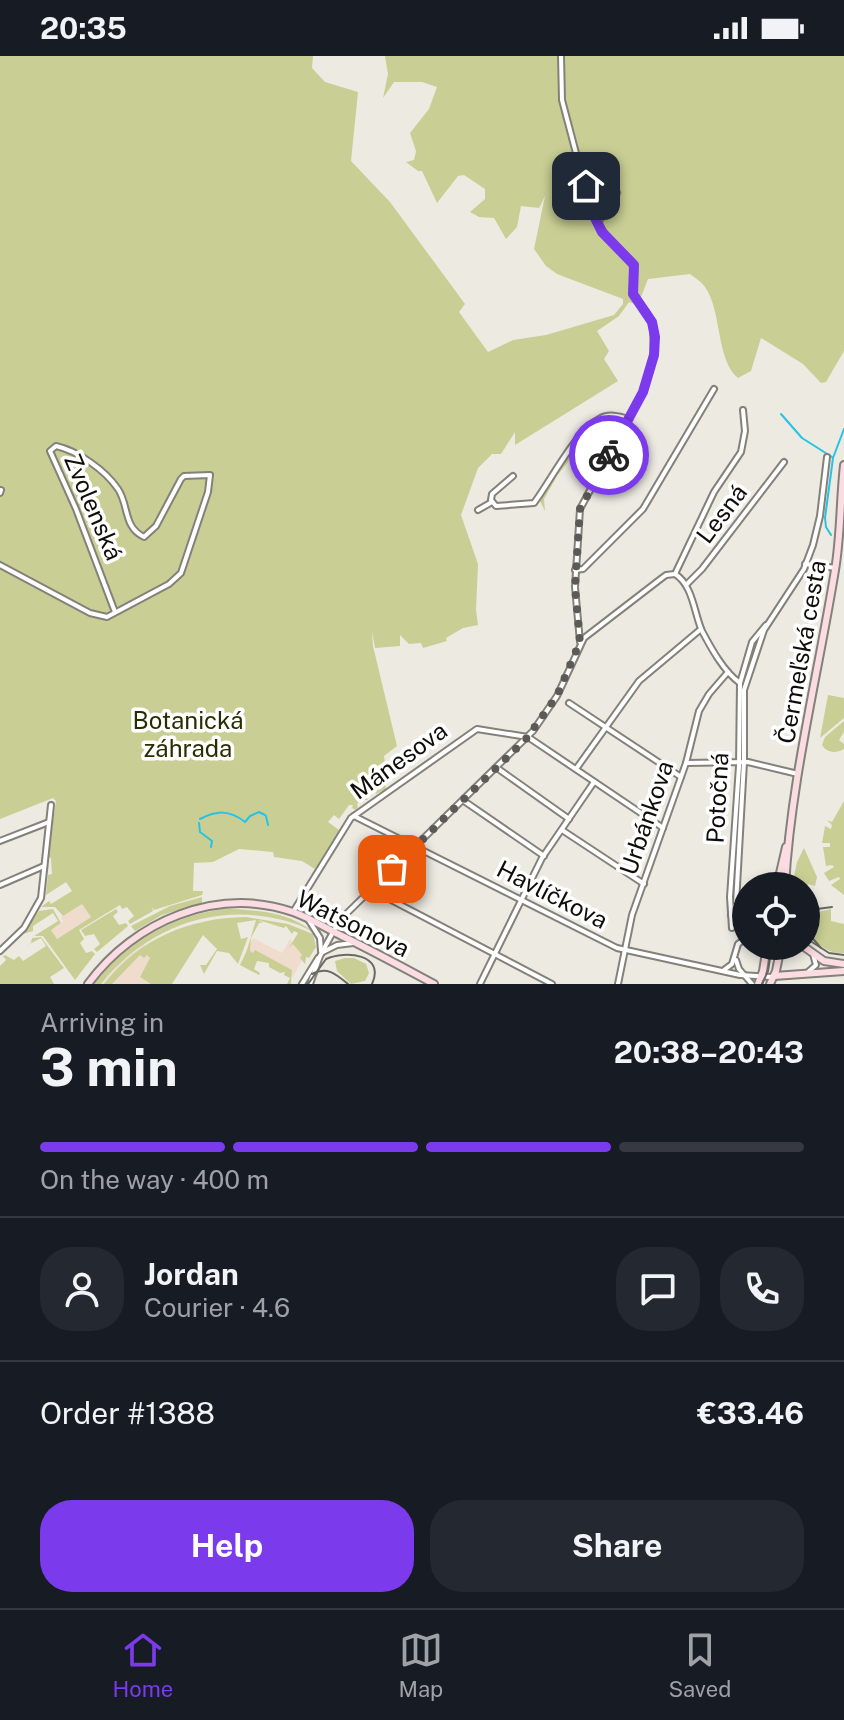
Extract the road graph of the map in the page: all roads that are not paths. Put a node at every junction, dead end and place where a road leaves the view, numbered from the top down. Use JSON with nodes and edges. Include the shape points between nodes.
{"nodes":[{"id":1,"x":561,"y":56,"type":"edge"},
{"id":2,"x":617,"y":193,"type":"dead end"},
{"id":3,"x":598,"y":223,"type":"junction"},
{"id":4,"x":714,"y":389,"type":"dead end"},
{"id":5,"x":743,"y":410,"type":"dead end"},
{"id":6,"x":629,"y":419,"type":"junction"},
{"id":7,"x":827,"y":457,"type":"dead end"},
{"id":8,"x":784,"y":462,"type":"dead end"},
{"id":9,"x":844,"y":465,"type":"edge"},
{"id":10,"x":513,"y":476,"type":"dead end"},
{"id":11,"x":492,"y":502,"type":"junction"},
{"id":12,"x":478,"y":510,"type":"dead end"},
{"id":13,"x":842,"y":526,"type":"edge"},
{"id":14,"x":805,"y":564,"type":"junction"},
{"id":15,"x":0,"y":565,"type":"edge"},
{"id":16,"x":836,"y":568,"type":"junction"},
{"id":17,"x":575,"y":570,"type":"junction"},
{"id":18,"x":675,"y":574,"type":"junction"},
{"id":19,"x":686,"y":585,"type":"junction"},
{"id":20,"x":115,"y":612,"type":"junction"},
{"id":21,"x":768,"y":623,"type":"junction"},
{"id":22,"x":701,"y":629,"type":"junction"},
{"id":23,"x":580,"y":642,"type":"junction"},
{"id":24,"x":728,"y":672,"type":"junction"},
{"id":25,"x":740,"y":683,"type":"junction"},
{"id":26,"x":746,"y":685,"type":"junction"},
{"id":27,"x":569,"y":703,"type":"dead end"},
{"id":28,"x":604,"y":726,"type":"junction"},
{"id":29,"x":528,"y":737,"type":"junction"},
{"id":30,"x":742,"y":762,"type":"junction"},
{"id":31,"x":686,"y":763,"type":"junction"},
{"id":32,"x":497,"y":768,"type":"junction"},
{"id":33,"x":576,"y":769,"type":"junction"},
{"id":34,"x":798,"y":774,"type":"junction"},
{"id":35,"x":681,"y":777,"type":"junction"},
{"id":36,"x":594,"y":782,"type":"junction"},
{"id":37,"x":464,"y":801,"type":"junction"},
{"id":38,"x":51,"y":805,"type":"dead end"},
{"id":39,"x":354,"y":816,"type":"junction"},
{"id":40,"x":569,"y":819,"type":"junction"},
{"id":41,"x":49,"y":822,"type":"junction"},
{"id":42,"x":663,"y":828,"type":"junction"},
{"id":43,"x":562,"y":830,"type":"junction"},
{"id":44,"x":0,"y":841,"type":"edge"},
{"id":45,"x":787,"y":844,"type":"junction"},
{"id":46,"x":416,"y":847,"type":"junction"},
{"id":47,"x":544,"y":856,"type":"junction"},
{"id":48,"x":44,"y":866,"type":"junction"},
{"id":49,"x":734,"y":872,"type":"edge"},
{"id":50,"x":779,"y":872,"type":"edge"},
{"id":51,"x":786,"y":872,"type":"edge"},
{"id":52,"x":644,"y":884,"type":"junction"},
{"id":53,"x":0,"y":885,"type":"edge"},
{"id":54,"x":372,"y":890,"type":"junction"},
{"id":55,"x":523,"y":900,"type":"junction"},
{"id":56,"x":732,"y":901,"type":"edge"},
{"id":57,"x":293,"y":912,"type":"junction"},
{"id":58,"x":307,"y":918,"type":"junction"},
{"id":59,"x":732,"y":928,"type":"dead end"},
{"id":60,"x":333,"y":931,"type":"junction"},
{"id":61,"x":359,"y":944,"type":"junction"},
{"id":62,"x":625,"y":950,"type":"junction"},
{"id":63,"x":0,"y":951,"type":"edge"},
{"id":64,"x":321,"y":955,"type":"junction"},
{"id":65,"x":495,"y":955,"type":"junction"},
{"id":66,"x":820,"y":958,"type":"edge"},
{"id":67,"x":735,"y":960,"type":"edge"},
{"id":68,"x":736,"y":960,"type":"edge"},
{"id":69,"x":763,"y":960,"type":"edge"},
{"id":70,"x":778,"y":960,"type":"edge"},
{"id":71,"x":814,"y":960,"type":"edge"},
{"id":72,"x":844,"y":964,"type":"edge"},
{"id":73,"x":723,"y":970,"type":"junction"},
{"id":74,"x":844,"y":971,"type":"edge"},
{"id":75,"x":801,"y":974,"type":"junction"},
{"id":76,"x":744,"y":975,"type":"junction"},
{"id":77,"x":774,"y":976,"type":"junction"},
{"id":78,"x":757,"y":982,"type":"edge"},
{"id":79,"x":88,"y":984,"type":"edge"},
{"id":80,"x":302,"y":984,"type":"edge"},
{"id":81,"x":310,"y":984,"type":"edge"},
{"id":82,"x":434,"y":984,"type":"edge"},
{"id":83,"x":480,"y":984,"type":"edge"},
{"id":84,"x":552,"y":984,"type":"edge"},
{"id":85,"x":618,"y":984,"type":"edge"},
{"id":86,"x":770,"y":984,"type":"edge"}],
"edges":[{"from":1,"to":3,"type":"street","via":[[562,100]]},
{"from":2,"to":3,"type":"street"},
{"from":3,"to":6,"type":"street","via":[[634,265],[633,294],[655,331],[649,377]]},
{"from":4,"to":17,"type":"street","via":[[643,509],[583,569]]},
{"from":5,"to":18,"type":"street","via":[[741,452],[714,492]]},
{"from":6,"to":11,"type":"street","via":[[607,416],[593,423],[534,503],[499,507]]},
{"from":6,"to":17,"type":"street","via":[[581,506]]},
{"from":7,"to":14,"type":"street","via":[[820,516]]},
{"from":8,"to":19,"type":"street","name":"Lesná"},
{"from":9,"to":13,"type":"main road","name":"Čermeľská cesta"},
{"from":10,"to":11,"type":"street","via":[[493,492]]},
{"from":11,"to":12,"type":"street"},
{"from":13,"to":16,"type":"main road","name":"Čermeľská cesta"},
{"from":14,"to":16,"type":"street"},
{"from":14,"to":21,"type":"street"},
{"from":15,"to":20,"type":"street","via":[[95,615],[103,618]]},
{"from":16,"to":34,"type":"main road","name":"Čermeľská cesta"},
{"from":17,"to":23,"type":"street"},
{"from":18,"to":19,"type":"street"},
{"from":18,"to":23,"type":"street","via":[[666,575]]},
{"from":19,"to":22,"type":"street"},
{"from":20,"to":20,"type":"street","name":"Zvolenská","via":[[50,454],[56,446],[82,457],[108,478],[118,489],[131,526],[144,537],[156,526],[184,476],[210,475],[181,573]]},
{"from":21,"to":25,"type":"street","via":[[754,640]]},
{"from":21,"to":26,"type":"street"},
{"from":22,"to":24,"type":"street"},
{"from":22,"to":28,"type":"street","via":[[639,681]]},
{"from":23,"to":29,"type":"street","via":[[557,696]]},
{"from":24,"to":25,"type":"street"},
{"from":24,"to":31,"type":"street","name":"Urbánkova","via":[[702,705]]},
{"from":25,"to":26,"type":"street"},
{"from":25,"to":30,"type":"street","name":"Potočná"},
{"from":26,"to":30,"type":"street","name":"Potočná"},
{"from":27,"to":28,"type":"street"},
{"from":28,"to":33,"type":"street"},
{"from":28,"to":35,"type":"street"},
{"from":29,"to":32,"type":"street"},
{"from":29,"to":33,"type":"street"},
{"from":29,"to":39,"type":"street","name":"Mánesova","via":[[475,729]]},
{"from":30,"to":31,"type":"street"},
{"from":30,"to":34,"type":"street"},
{"from":30,"to":49,"type":"street","name":"Potočná"},
{"from":31,"to":35,"type":"street","name":"Urbánkova"},
{"from":32,"to":37,"type":"street"},
{"from":32,"to":40,"type":"street"},
{"from":33,"to":36,"type":"street"},
{"from":34,"to":45,"type":"main road","name":"Čermeľská cesta"},
{"from":35,"to":42,"type":"street","name":"Urbánkova"},
{"from":36,"to":40,"type":"street"},
{"from":36,"to":42,"type":"street"},
{"from":37,"to":46,"type":"street"},
{"from":37,"to":47,"type":"street"},
{"from":38,"to":41,"type":"street"},
{"from":39,"to":46,"type":"street","name":"Havlíčkova"},
{"from":39,"to":57,"type":"street","name":"Mánesova"},
{"from":40,"to":43,"type":"street"},
{"from":41,"to":44,"type":"street"},
{"from":41,"to":48,"type":"street"},
{"from":42,"to":52,"type":"street","name":"Urbánkova"},
{"from":43,"to":47,"type":"street"},
{"from":43,"to":52,"type":"street"},
{"from":45,"to":50,"type":"main road","name":"Čermeľská cesta"},
{"from":45,"to":51,"type":"main road","name":"Čermeľská cesta"},
{"from":46,"to":54,"type":"street"},
{"from":46,"to":55,"type":"street","name":"Havlíčkova"},
{"from":47,"to":55,"type":"street"},
{"from":48,"to":53,"type":"street"},
{"from":48,"to":63,"type":"street","via":[[36,908]]},
{"from":52,"to":62,"type":"street","name":"Urbánkova"},
{"from":54,"to":60,"type":"street"},
{"from":54,"to":65,"type":"street"},
{"from":55,"to":62,"type":"street","name":"Havlíčkova"},
{"from":55,"to":65,"type":"street"},
{"from":56,"to":59,"type":"street","name":"Potočná"},
{"from":57,"to":58,"type":"main road","name":"Watsonova"},
{"from":57,"to":79,"type":"main road","name":"Watsonova","via":[[240,904],[180,914],[126,943]]},
{"from":58,"to":60,"type":"main road","name":"Watsonova"},
{"from":58,"to":64,"type":"street","via":[[319,937]]},
{"from":60,"to":61,"type":"main road","name":"Watsonova"},
{"from":60,"to":64,"type":"street"},
{"from":61,"to":64,"type":"street","via":[[339,944]]},
{"from":61,"to":82,"type":"main road","name":"Watsonova"},
{"from":62,"to":73,"type":"street","name":"Havlíčkova"},
{"from":62,"to":85,"type":"street","name":"Urbánkova"},
{"from":64,"to":80,"type":"street"},
{"from":64,"to":81,"type":"street"},
{"from":65,"to":83,"type":"street"},
{"from":65,"to":84,"type":"street"},
{"from":66,"to":72,"type":"main road"},
{"from":67,"to":73,"type":"street"},
{"from":68,"to":76,"type":"street"},
{"from":69,"to":78,"type":"main road"},
{"from":70,"to":77,"type":"main road"},
{"from":71,"to":75,"type":"street","via":[[816,965]]},
{"from":73,"to":76,"type":"street","name":"Havlíčkova"},
{"from":74,"to":75,"type":"main road"},
{"from":75,"to":77,"type":"main road"},
{"from":76,"to":78,"type":"street","name":"Havlíčkova"},
{"from":76,"to":78,"type":"street"},
{"from":77,"to":78,"type":"street","name":"Havlíčkova"},
{"from":77,"to":86,"type":"main road"}]}
